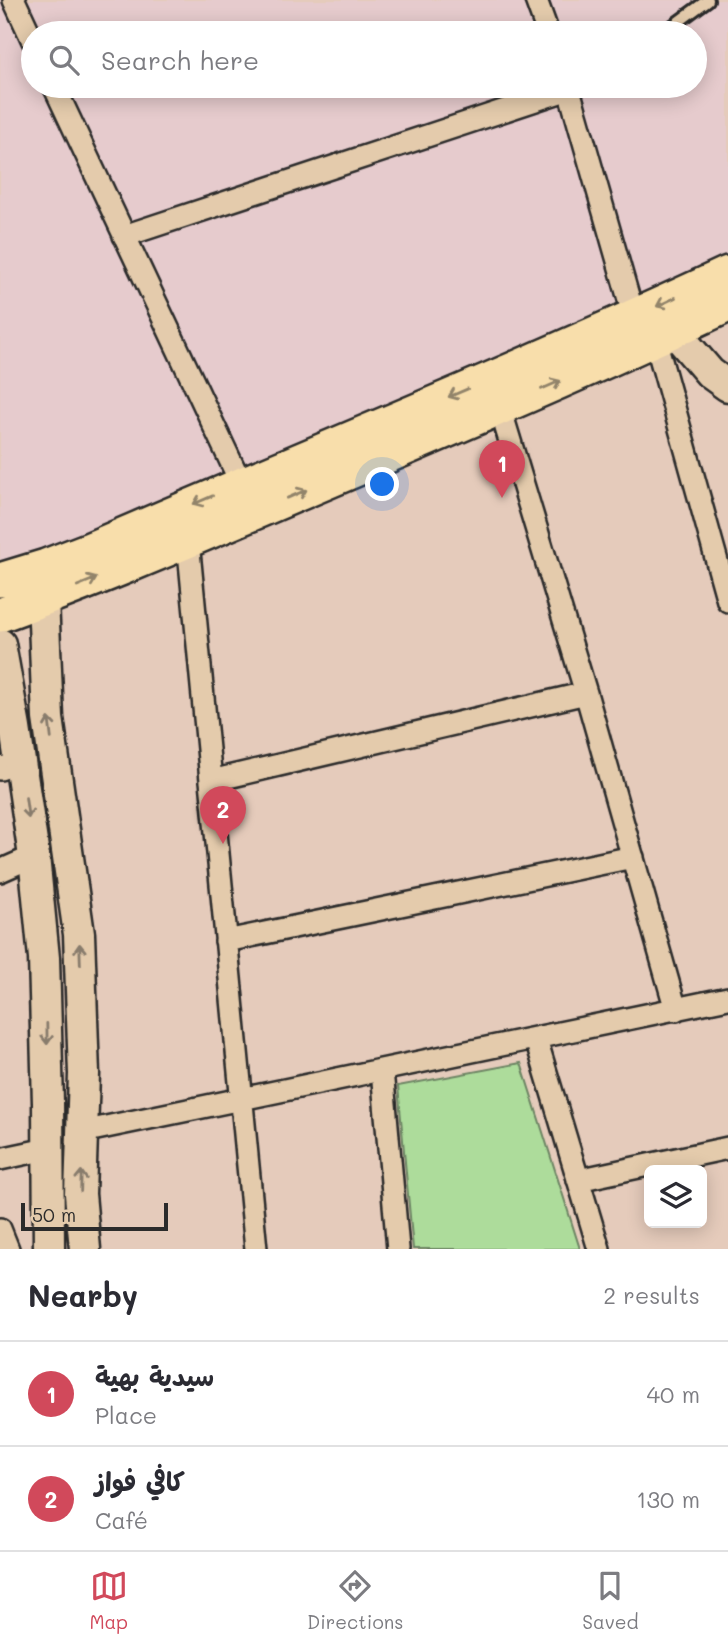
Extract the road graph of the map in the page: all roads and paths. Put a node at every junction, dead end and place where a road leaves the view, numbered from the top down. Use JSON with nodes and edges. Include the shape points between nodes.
{"nodes":[{"id":1,"x":14,"y":0,"type":"edge"},
{"id":2,"x":536,"y":0,"type":"edge"},
{"id":3,"x":708,"y":0,"type":"edge"},
{"id":4,"x":24,"y":21,"type":"edge"},
{"id":5,"x":544,"y":21,"type":"edge"},
{"id":6,"x":679,"y":21,"type":"edge"},
{"id":7,"x":60,"y":98,"type":"edge"},
{"id":8,"x":537,"y":98,"type":"edge"},
{"id":9,"x":574,"y":98,"type":"edge"},
{"id":10,"x":124,"y":236,"type":"junction"},
{"id":11,"x":728,"y":273,"type":"edge"},
{"id":12,"x":728,"y":305,"type":"edge"},
{"id":13,"x":654,"y":329,"type":"junction"},
{"id":14,"x":728,"y":386,"type":"edge"},
{"id":15,"x":499,"y":408,"type":"junction"},
{"id":16,"x":248,"y":498,"type":"junction"},
{"id":17,"x":188,"y":541,"type":"junction"},
{"id":18,"x":0,"y":580,"type":"edge"},
{"id":19,"x":43,"y":599,"type":"junction"},
{"id":20,"x":728,"y":601,"type":"edge"},
{"id":21,"x":0,"y":615,"type":"edge"},
{"id":22,"x":0,"y":644,"type":"edge"},
{"id":23,"x":586,"y":693,"type":"junction"},
{"id":24,"x":10,"y":765,"type":"edge"},
{"id":25,"x":211,"y":781,"type":"junction"},
{"id":26,"x":34,"y":856,"type":"junction"},
{"id":27,"x":633,"y":858,"type":"junction"},
{"id":28,"x":0,"y":871,"type":"edge"},
{"id":29,"x":226,"y":941,"type":"junction"},
{"id":30,"x":728,"y":998,"type":"edge"},
{"id":31,"x":676,"y":1010,"type":"junction"},
{"id":32,"x":536,"y":1039,"type":"junction"},
{"id":33,"x":382,"y":1070,"type":"junction"},
{"id":34,"x":241,"y":1099,"type":"junction"},
{"id":35,"x":82,"y":1132,"type":"junction"},
{"id":36,"x":47,"y":1149,"type":"junction"},
{"id":37,"x":726,"y":1154,"type":"edge"},
{"id":38,"x":0,"y":1159,"type":"edge"},
{"id":39,"x":578,"y":1180,"type":"junction"},
{"id":40,"x":0,"y":1229,"type":"edge"},
{"id":41,"x":8,"y":1249,"type":"edge"},
{"id":42,"x":49,"y":1249,"type":"edge"},
{"id":43,"x":85,"y":1249,"type":"edge"},
{"id":44,"x":256,"y":1249,"type":"edge"},
{"id":45,"x":398,"y":1249,"type":"edge"},
{"id":46,"x":599,"y":1249,"type":"edge"}],
"edges":[{"from":1,"to":4,"type":"street"},
{"from":2,"to":5,"type":"street"},
{"from":3,"to":6,"type":"lane"},
{"from":7,"to":10,"type":"street"},
{"from":8,"to":10,"type":"street"},
{"from":9,"to":13,"type":"street"},
{"from":10,"to":16,"type":"street"},
{"from":11,"to":13,"type":"main road","one_way":true},
{"from":12,"to":13,"type":"main road"},
{"from":13,"to":14,"type":"main road"},
{"from":15,"to":13,"type":"main road","one_way":true},
{"from":13,"to":16,"type":"main road","one_way":true,"via":[[426,407]]},
{"from":13,"to":20,"type":"street"},
{"from":16,"to":15,"type":"main road","one_way":true},
{"from":15,"to":23,"type":"street"},
{"from":16,"to":17,"type":"main road"},
{"from":16,"to":18,"type":"main road","one_way":true},
{"from":19,"to":17,"type":"main road","one_way":true},
{"from":17,"to":25,"type":"street"},
{"from":19,"to":21,"type":"main road"},
{"from":35,"to":19,"type":"main road","one_way":true,"via":[[79,934],[48,718]]},
{"from":22,"to":24,"type":"main road"},
{"from":23,"to":25,"type":"street"},
{"from":23,"to":27,"type":"street"},
{"from":24,"to":26,"type":"main road","one_way":true},
{"from":25,"to":29,"type":"street"},
{"from":26,"to":28,"type":"street"},
{"from":26,"to":36,"type":"main road","one_way":true,"via":[[44,958]]},
{"from":27,"to":29,"type":"street"},
{"from":27,"to":31,"type":"street"},
{"from":29,"to":34,"type":"street"},
{"from":30,"to":31,"type":"street"},
{"from":31,"to":32,"type":"street"},
{"from":32,"to":33,"type":"street"},
{"from":32,"to":39,"type":"street"},
{"from":33,"to":34,"type":"street"},
{"from":33,"to":45,"type":"street"},
{"from":34,"to":35,"type":"street"},
{"from":34,"to":44,"type":"street"},
{"from":43,"to":35,"type":"main road","one_way":true,"via":[[80,1194]]},
{"from":36,"to":38,"type":"street"},
{"from":36,"to":42,"type":"main road"},
{"from":37,"to":39,"type":"street"},
{"from":39,"to":46,"type":"street"},
{"from":40,"to":41,"type":"street"}]}
